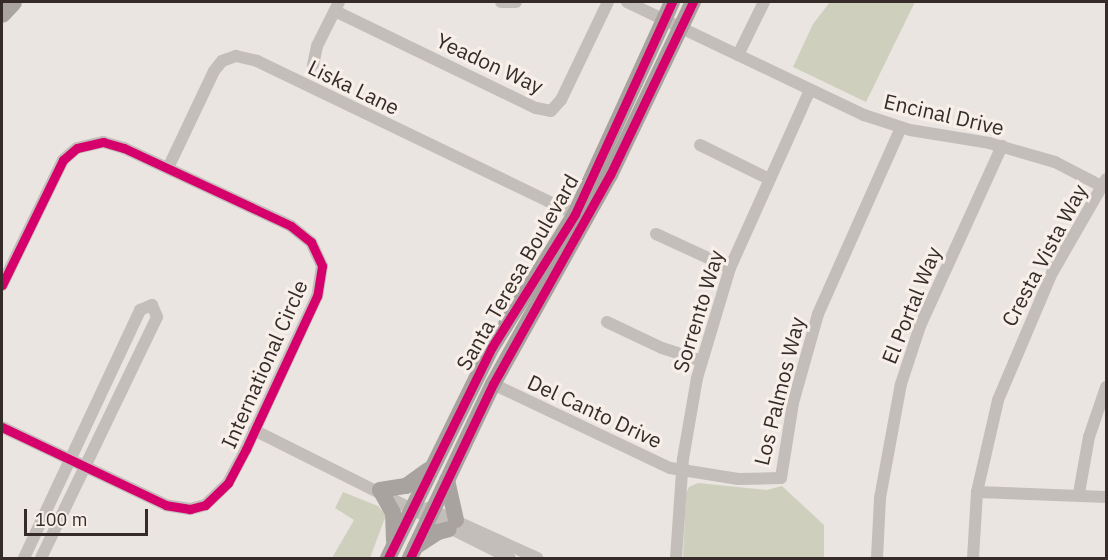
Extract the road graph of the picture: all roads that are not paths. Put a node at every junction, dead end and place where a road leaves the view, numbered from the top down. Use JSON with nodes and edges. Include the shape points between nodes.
{"nodes":[{"id":1,"x":13,"y":2,"type":"edge"},
{"id":2,"x":501,"y":2,"type":"edge"},
{"id":3,"x":516,"y":2,"type":"edge"},
{"id":4,"x":608,"y":2,"type":"edge"},
{"id":5,"x":627,"y":2,"type":"edge"},
{"id":6,"x":672,"y":2,"type":"edge"},
{"id":7,"x":693,"y":2,"type":"edge"},
{"id":8,"x":764,"y":2,"type":"edge"},
{"id":9,"x":337,"y":6,"type":"edge"},
{"id":10,"x":2,"y":14,"type":"edge"},
{"id":11,"x":664,"y":19,"type":"junction"},
{"id":12,"x":681,"y":27,"type":"junction"},
{"id":13,"x":738,"y":55,"type":"junction"},
{"id":14,"x":313,"y":65,"type":"dead end"},
{"id":15,"x":810,"y":90,"type":"junction"},
{"id":16,"x":901,"y":128,"type":"junction"},
{"id":17,"x":700,"y":145,"type":"dead end"},
{"id":18,"x":1002,"y":146,"type":"junction"},
{"id":19,"x":168,"y":168,"type":"junction"},
{"id":20,"x":769,"y":179,"type":"junction"},
{"id":21,"x":1105,"y":183,"type":"edge"},
{"id":22,"x":575,"y":214,"type":"junction"},
{"id":23,"x":656,"y":234,"type":"dead end"},
{"id":24,"x":729,"y":268,"type":"junction"},
{"id":25,"x":2,"y":285,"type":"edge"},
{"id":26,"x":607,"y":322,"type":"dead end"},
{"id":27,"x":702,"y":361,"type":"junction"},
{"id":28,"x":493,"y":384,"type":"junction"},
{"id":29,"x":1107,"y":387,"type":"edge"},
{"id":30,"x":2,"y":427,"type":"edge"},
{"id":31,"x":254,"y":430,"type":"junction"},
{"id":32,"x":70,"y":459,"type":"junction"},
{"id":33,"x":85,"y":466,"type":"junction"},
{"id":34,"x":431,"y":467,"type":"junction"},
{"id":35,"x":682,"y":471,"type":"junction"},
{"id":36,"x":446,"y":480,"type":"junction"},
{"id":37,"x":380,"y":490,"type":"junction"},
{"id":38,"x":977,"y":492,"type":"junction"},
{"id":39,"x":1079,"y":493,"type":"junction"},
{"id":40,"x":1107,"y":496,"type":"edge"},
{"id":41,"x":413,"y":506,"type":"junction"},
{"id":42,"x":431,"y":514,"type":"junction"},
{"id":43,"x":452,"y":524,"type":"junction"},
{"id":44,"x":391,"y":552,"type":"edge"},
{"id":45,"x":412,"y":553,"type":"edge"},
{"id":46,"x":24,"y":558,"type":"edge"},
{"id":47,"x":41,"y":558,"type":"edge"},
{"id":48,"x":510,"y":558,"type":"edge"},
{"id":49,"x":537,"y":558,"type":"edge"},
{"id":50,"x":676,"y":558,"type":"edge"},
{"id":51,"x":877,"y":558,"type":"edge"},
{"id":52,"x":973,"y":558,"type":"edge"}],
"edges":[{"from":1,"to":10,"type":"highway"},
{"from":2,"to":3,"type":"street"},
{"from":4,"to":9,"type":"street","name":"Yeadon Way","via":[[561,100],[551,111],[536,108]]},
{"from":5,"to":11,"type":"street","name":"Encinal Drive"},
{"from":6,"to":11,"type":"main road","name":"Santa Teresa Boulevard"},
{"from":7,"to":12,"type":"main road","name":"Santa Teresa Boulevard"},
{"from":8,"to":13,"type":"street"},
{"from":9,"to":14,"type":"street"},
{"from":11,"to":12,"type":"street","name":"Encinal Drive"},
{"from":11,"to":22,"type":"main road","name":"Santa Teresa Boulevard"},
{"from":12,"to":13,"type":"street","name":"Encinal Drive"},
{"from":12,"to":28,"type":"main road","name":"Santa Teresa Boulevard","via":[[588,220]]},
{"from":13,"to":15,"type":"street","name":"Encinal Drive"},
{"from":15,"to":16,"type":"street","name":"Encinal Drive"},
{"from":15,"to":20,"type":"street","name":"Sorrento Way"},
{"from":16,"to":18,"type":"street","name":"Encinal Drive"},
{"from":16,"to":35,"type":"street","name":"Los Palmos Way","via":[[818,314],[793,403],[781,478],[738,479]]},
{"from":17,"to":20,"type":"street"},
{"from":18,"to":21,"type":"street","name":"Encinal Drive"},
{"from":18,"to":51,"type":"street","name":"El Portal Way","via":[[920,326],[901,384],[880,498]]},
{"from":19,"to":22,"type":"street","name":"Liska Lane","via":[[214,71],[222,61],[236,56],[257,62]]},
{"from":19,"to":25,"type":"street","name":"International Circle","via":[[103,142],[77,148],[56,171]]},
{"from":19,"to":31,"type":"street","name":"International Circle","via":[[291,226],[320,255],[322,276],[317,296]]},
{"from":20,"to":24,"type":"street","name":"Sorrento Way"},
{"from":21,"to":38,"type":"street","name":"Cresta Vista Way","via":[[1052,273],[1020,342],[998,400]]},
{"from":22,"to":34,"type":"main road","name":"Santa Teresa Boulevard","via":[[507,320]]},
{"from":23,"to":24,"type":"street"},
{"from":24,"to":27,"type":"street","name":"Sorrento Way"},
{"from":26,"to":27,"type":"street","via":[[662,348]]},
{"from":27,"to":35,"type":"street","name":"Sorrento Way"},
{"from":28,"to":35,"type":"street","name":"Del Canto Drive"},
{"from":28,"to":36,"type":"main road","name":"Santa Teresa Boulevard"},
{"from":29,"to":39,"type":"street","via":[[1089,437]]},
{"from":30,"to":32,"type":"street","name":"International Circle"},
{"from":31,"to":33,"type":"street","name":"International Circle","via":[[219,495],[190,509],[166,505]]},
{"from":31,"to":37,"type":"street"},
{"from":32,"to":33,"type":"street","name":"International Circle"},
{"from":32,"to":33,"type":"street","via":[[140,310],[152,305],[158,316]]},
{"from":32,"to":46,"type":"street"},
{"from":33,"to":47,"type":"street"},
{"from":34,"to":37,"type":"main road","via":[[406,486]]},
{"from":34,"to":41,"type":"main road","name":"Santa Teresa Boulevard"},
{"from":35,"to":50,"type":"street","name":"Sorrento Way"},
{"from":36,"to":42,"type":"main road","name":"Santa Teresa Boulevard"},
{"from":36,"to":43,"type":"main road"},
{"from":37,"to":41,"type":"street"},
{"from":37,"to":44,"type":"main road","via":[[393,513]]},
{"from":38,"to":39,"type":"street"},
{"from":38,"to":52,"type":"street","name":"Cresta Vista Way"},
{"from":39,"to":40,"type":"street"},
{"from":41,"to":42,"type":"street"},
{"from":41,"to":44,"type":"main road","name":"Santa Teresa Boulevard"},
{"from":42,"to":43,"type":"street"},
{"from":42,"to":45,"type":"main road","name":"Santa Teresa Boulevard"},
{"from":43,"to":45,"type":"main road"},
{"from":43,"to":48,"type":"street"},
{"from":43,"to":49,"type":"street"}]}
